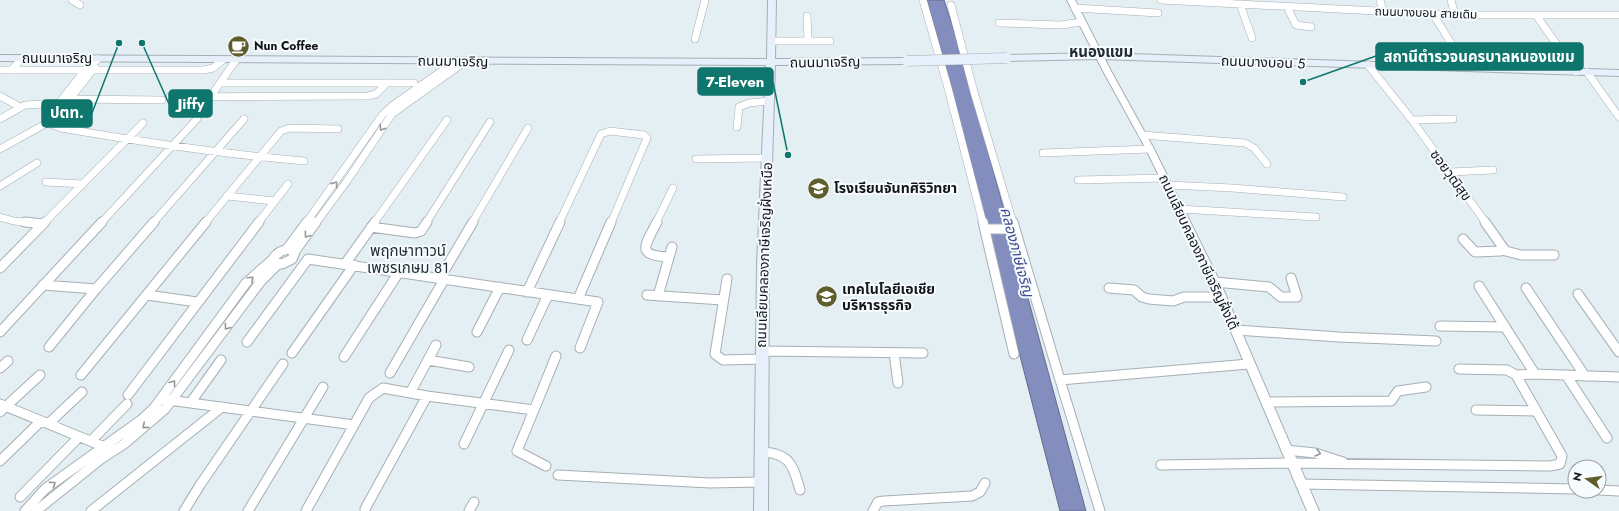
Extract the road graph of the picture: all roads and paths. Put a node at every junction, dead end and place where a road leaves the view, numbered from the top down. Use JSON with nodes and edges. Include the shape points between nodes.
{"nodes":[{"id":1,"x":72,"y":0,"type":"edge"},
{"id":2,"x":705,"y":0,"type":"edge"},
{"id":3,"x":772,"y":0,"type":"edge"},
{"id":4,"x":923,"y":0,"type":"edge"},
{"id":5,"x":1071,"y":0,"type":"edge"},
{"id":6,"x":1161,"y":0,"type":"edge"},
{"id":7,"x":1380,"y":0,"type":"edge"},
{"id":8,"x":1451,"y":0,"type":"edge"},
{"id":9,"x":1258,"y":3,"type":"edge"},
{"id":10,"x":1279,"y":3,"type":"edge"},
{"id":11,"x":1240,"y":4,"type":"junction"},
{"id":12,"x":80,"y":5,"type":"dead end"},
{"id":13,"x":951,"y":5,"type":"dead end"},
{"id":14,"x":1287,"y":6,"type":"junction"},
{"id":15,"x":1075,"y":8,"type":"junction"},
{"id":16,"x":1383,"y":11,"type":"junction"},
{"id":17,"x":1158,"y":13,"type":"dead end"},
{"id":18,"x":1433,"y":14,"type":"junction"},
{"id":19,"x":1455,"y":15,"type":"junction"},
{"id":20,"x":1536,"y":15,"type":"junction"},
{"id":21,"x":1619,"y":15,"type":"edge"},
{"id":22,"x":807,"y":16,"type":"dead end"},
{"id":23,"x":1082,"y":22,"type":"junction"},
{"id":24,"x":999,"y":23,"type":"dead end"},
{"id":25,"x":1311,"y":27,"type":"dead end"},
{"id":26,"x":695,"y":38,"type":"dead end"},
{"id":27,"x":1252,"y":38,"type":"dead end"},
{"id":28,"x":808,"y":40,"type":"junction"},
{"id":29,"x":830,"y":40,"type":"dead end"},
{"id":30,"x":771,"y":41,"type":"junction"},
{"id":31,"x":1451,"y":43,"type":"dead end"},
{"id":32,"x":1100,"y":56,"type":"junction"},
{"id":33,"x":0,"y":58,"type":"edge"},
{"id":34,"x":23,"y":58,"type":"junction"},
{"id":35,"x":100,"y":59,"type":"junction"},
{"id":36,"x":223,"y":60,"type":"junction"},
{"id":37,"x":236,"y":60,"type":"junction"},
{"id":38,"x":456,"y":61,"type":"junction"},
{"id":39,"x":466,"y":61,"type":"junction"},
{"id":40,"x":907,"y":61,"type":"joint"},
{"id":41,"x":771,"y":62,"type":"junction"},
{"id":42,"x":1368,"y":65,"type":"junction"},
{"id":43,"x":90,"y":69,"type":"junction"},
{"id":44,"x":0,"y":70,"type":"edge"},
{"id":45,"x":12,"y":70,"type":"junction"},
{"id":46,"x":1576,"y":72,"type":"junction"},
{"id":47,"x":1587,"y":72,"type":"junction"},
{"id":48,"x":1619,"y":73,"type":"edge"},
{"id":49,"x":220,"y":83,"type":"junction"},
{"id":50,"x":387,"y":83,"type":"junction"},
{"id":51,"x":414,"y":83,"type":"dead end"},
{"id":52,"x":0,"y":96,"type":"edge"},
{"id":53,"x":170,"y":96,"type":"dead end"},
{"id":54,"x":211,"y":96,"type":"junction"},
{"id":55,"x":162,"y":100,"type":"dead end"},
{"id":56,"x":769,"y":101,"type":"junction"},
{"id":57,"x":61,"y":106,"type":"junction"},
{"id":58,"x":396,"y":106,"type":"junction"},
{"id":59,"x":20,"y":107,"type":"junction"},
{"id":60,"x":9,"y":114,"type":"junction"},
{"id":61,"x":1619,"y":117,"type":"edge"},
{"id":62,"x":0,"y":119,"type":"edge"},
{"id":63,"x":197,"y":119,"type":"dead end"},
{"id":64,"x":244,"y":119,"type":"dead end"},
{"id":65,"x":447,"y":120,"type":"dead end"},
{"id":66,"x":1412,"y":120,"type":"junction"},
{"id":67,"x":1452,"y":120,"type":"dead end"},
{"id":68,"x":490,"y":122,"type":"dead end"},
{"id":69,"x":47,"y":123,"type":"junction"},
{"id":70,"x":143,"y":123,"type":"dead end"},
{"id":71,"x":737,"y":127,"type":"dead end"},
{"id":72,"x":528,"y":128,"type":"dead end"},
{"id":73,"x":338,"y":129,"type":"dead end"},
{"id":74,"x":1142,"y":135,"type":"junction"},
{"id":75,"x":128,"y":139,"type":"junction"},
{"id":76,"x":172,"y":146,"type":"junction"},
{"id":77,"x":0,"y":149,"type":"edge"},
{"id":78,"x":360,"y":149,"type":"junction"},
{"id":79,"x":368,"y":149,"type":"junction"},
{"id":80,"x":1150,"y":149,"type":"junction"},
{"id":81,"x":216,"y":152,"type":"junction"},
{"id":82,"x":1043,"y":153,"type":"dead end"},
{"id":83,"x":259,"y":158,"type":"junction"},
{"id":84,"x":696,"y":158,"type":"dead end"},
{"id":85,"x":767,"y":158,"type":"junction"},
{"id":86,"x":304,"y":161,"type":"dead end"},
{"id":87,"x":37,"y":163,"type":"dead end"},
{"id":88,"x":1267,"y":164,"type":"dead end"},
{"id":89,"x":1493,"y":170,"type":"dead end"},
{"id":90,"x":1450,"y":172,"type":"junction"},
{"id":91,"x":1078,"y":180,"type":"dead end"},
{"id":92,"x":46,"y":182,"type":"dead end"},
{"id":93,"x":1166,"y":182,"type":"junction"},
{"id":94,"x":82,"y":184,"type":"junction"},
{"id":95,"x":288,"y":184,"type":"dead end"},
{"id":96,"x":0,"y":186,"type":"edge"},
{"id":97,"x":673,"y":188,"type":"dead end"},
{"id":98,"x":227,"y":196,"type":"junction"},
{"id":99,"x":1343,"y":197,"type":"dead end"},
{"id":100,"x":274,"y":201,"type":"junction"},
{"id":101,"x":1180,"y":209,"type":"junction"},
{"id":102,"x":314,"y":212,"type":"junction"},
{"id":103,"x":323,"y":214,"type":"junction"},
{"id":104,"x":0,"y":217,"type":"edge"},
{"id":105,"x":1316,"y":217,"type":"dead end"},
{"id":106,"x":43,"y":224,"type":"junction"},
{"id":107,"x":371,"y":227,"type":"junction"},
{"id":108,"x":986,"y":229,"type":"junction"},
{"id":109,"x":1013,"y":229,"type":"junction"},
{"id":110,"x":1464,"y":239,"type":"dead end"},
{"id":111,"x":672,"y":247,"type":"dead end"},
{"id":112,"x":1502,"y":250,"type":"junction"},
{"id":113,"x":292,"y":254,"type":"junction"},
{"id":114,"x":1554,"y":255,"type":"dead end"},
{"id":115,"x":669,"y":257,"type":"junction"},
{"id":116,"x":308,"y":259,"type":"junction"},
{"id":117,"x":276,"y":262,"type":"junction"},
{"id":118,"x":349,"y":265,"type":"junction"},
{"id":119,"x":0,"y":268,"type":"edge"},
{"id":120,"x":398,"y":272,"type":"junction"},
{"id":121,"x":443,"y":278,"type":"junction"},
{"id":122,"x":1291,"y":278,"type":"dead end"},
{"id":123,"x":727,"y":279,"type":"dead end"},
{"id":124,"x":1215,"y":282,"type":"junction"},
{"id":125,"x":43,"y":285,"type":"junction"},
{"id":126,"x":1479,"y":286,"type":"dead end"},
{"id":127,"x":500,"y":287,"type":"junction"},
{"id":128,"x":1109,"y":288,"type":"dead end"},
{"id":129,"x":1526,"y":288,"type":"dead end"},
{"id":130,"x":96,"y":289,"type":"junction"},
{"id":131,"x":527,"y":292,"type":"junction"},
{"id":132,"x":1578,"y":294,"type":"dead end"},
{"id":133,"x":147,"y":295,"type":"junction"},
{"id":134,"x":548,"y":295,"type":"junction"},
{"id":135,"x":647,"y":295,"type":"dead end"},
{"id":136,"x":658,"y":296,"type":"junction"},
{"id":137,"x":1222,"y":296,"type":"junction"},
{"id":138,"x":578,"y":299,"type":"junction"},
{"id":139,"x":723,"y":300,"type":"junction"},
{"id":140,"x":197,"y":302,"type":"junction"},
{"id":141,"x":1440,"y":326,"type":"dead end"},
{"id":142,"x":1505,"y":327,"type":"junction"},
{"id":143,"x":1236,"y":330,"type":"junction"},
{"id":144,"x":0,"y":332,"type":"edge"},
{"id":145,"x":477,"y":332,"type":"dead end"},
{"id":146,"x":527,"y":340,"type":"dead end"},
{"id":147,"x":1436,"y":341,"type":"dead end"},
{"id":148,"x":247,"y":342,"type":"dead end"},
{"id":149,"x":436,"y":345,"type":"dead end"},
{"id":150,"x":49,"y":347,"type":"dead end"},
{"id":151,"x":580,"y":348,"type":"dead end"},
{"id":152,"x":509,"y":350,"type":"dead end"},
{"id":153,"x":1619,"y":352,"type":"edge"},
{"id":154,"x":292,"y":353,"type":"dead end"},
{"id":155,"x":894,"y":353,"type":"junction"},
{"id":156,"x":923,"y":353,"type":"dead end"},
{"id":157,"x":1014,"y":354,"type":"dead end"},
{"id":158,"x":762,"y":355,"type":"junction"},
{"id":159,"x":556,"y":356,"type":"dead end"},
{"id":160,"x":344,"y":357,"type":"dead end"},
{"id":161,"x":221,"y":360,"type":"dead end"},
{"id":162,"x":428,"y":360,"type":"junction"},
{"id":163,"x":8,"y":361,"type":"dead end"},
{"id":164,"x":283,"y":364,"type":"dead end"},
{"id":165,"x":1249,"y":364,"type":"junction"},
{"id":166,"x":469,"y":367,"type":"dead end"},
{"id":167,"x":0,"y":368,"type":"edge"},
{"id":168,"x":1459,"y":369,"type":"dead end"},
{"id":169,"x":390,"y":373,"type":"dead end"},
{"id":170,"x":1535,"y":374,"type":"junction"},
{"id":171,"x":40,"y":375,"type":"dead end"},
{"id":172,"x":81,"y":375,"type":"dead end"},
{"id":173,"x":1516,"y":375,"type":"junction"},
{"id":174,"x":1566,"y":375,"type":"junction"},
{"id":175,"x":1585,"y":376,"type":"junction"},
{"id":176,"x":1618,"y":378,"type":"edge"},
{"id":177,"x":1060,"y":380,"type":"junction"},
{"id":178,"x":898,"y":383,"type":"dead end"},
{"id":179,"x":323,"y":387,"type":"dead end"},
{"id":180,"x":1426,"y":387,"type":"dead end"},
{"id":181,"x":82,"y":392,"type":"dead end"},
{"id":182,"x":410,"y":393,"type":"junction"},
{"id":183,"x":427,"y":396,"type":"junction"},
{"id":184,"x":161,"y":399,"type":"junction"},
{"id":185,"x":172,"y":400,"type":"junction"},
{"id":186,"x":191,"y":402,"type":"junction"},
{"id":187,"x":484,"y":402,"type":"junction"},
{"id":188,"x":1266,"y":402,"type":"junction"},
{"id":189,"x":222,"y":406,"type":"junction"},
{"id":190,"x":2,"y":408,"type":"edge"},
{"id":191,"x":534,"y":410,"type":"junction"},
{"id":192,"x":1476,"y":410,"type":"dead end"},
{"id":193,"x":251,"y":411,"type":"junction"},
{"id":194,"x":1536,"y":411,"type":"junction"},
{"id":195,"x":305,"y":418,"type":"junction"},
{"id":196,"x":44,"y":423,"type":"junction"},
{"id":197,"x":354,"y":425,"type":"junction"},
{"id":198,"x":79,"y":437,"type":"junction"},
{"id":199,"x":1607,"y":438,"type":"dead end"},
{"id":200,"x":92,"y":441,"type":"junction"},
{"id":201,"x":464,"y":444,"type":"dead end"},
{"id":202,"x":108,"y":449,"type":"junction"},
{"id":203,"x":1286,"y":450,"type":"junction"},
{"id":204,"x":761,"y":452,"type":"junction"},
{"id":205,"x":0,"y":461,"type":"edge"},
{"id":206,"x":1292,"y":463,"type":"junction"},
{"id":207,"x":1161,"y":464,"type":"dead end"},
{"id":208,"x":1350,"y":464,"type":"junction"},
{"id":209,"x":546,"y":466,"type":"dead end"},
{"id":210,"x":558,"y":475,"type":"dead end"},
{"id":211,"x":761,"y":482,"type":"junction"},
{"id":212,"x":986,"y":483,"type":"dead end"},
{"id":213,"x":1301,"y":484,"type":"junction"},
{"id":214,"x":1567,"y":489,"type":"edge"},
{"id":215,"x":800,"y":490,"type":"dead end"},
{"id":216,"x":1607,"y":490,"type":"edge"},
{"id":217,"x":1619,"y":491,"type":"edge"},
{"id":218,"x":20,"y":497,"type":"dead end"},
{"id":219,"x":364,"y":509,"type":"dead end"},
{"id":220,"x":25,"y":511,"type":"edge"},
{"id":221,"x":36,"y":511,"type":"edge"},
{"id":222,"x":91,"y":511,"type":"edge"},
{"id":223,"x":184,"y":511,"type":"edge"},
{"id":224,"x":248,"y":511,"type":"edge"},
{"id":225,"x":306,"y":511,"type":"edge"},
{"id":226,"x":761,"y":511,"type":"edge"},
{"id":227,"x":873,"y":511,"type":"edge"},
{"id":228,"x":1100,"y":511,"type":"edge"},
{"id":229,"x":1313,"y":511,"type":"edge"}],
"edges":[{"from":1,"to":12,"type":"street"},
{"from":2,"to":26,"type":"street"},
{"from":3,"to":30,"type":"main road","name":"ถนนเลียบคลองภาษีเจริญฝั่งเหนือ"},
{"from":4,"to":108,"type":"street"},
{"from":5,"to":15,"type":"street","name":"ถนนเลียบคลองภาษีเจริญฝั่งใต้"},
{"from":6,"to":11,"type":"street","name":"ถนนบางบอน สายเดิม"},
{"from":7,"to":16,"type":"street"},
{"from":8,"to":19,"type":"street"},
{"from":9,"to":10,"type":"street","name":"ถนนบางบอน สายเดิม"},
{"from":9,"to":11,"type":"street","name":"ถนนบางบอน สายเดิม"},
{"from":10,"to":14,"type":"street","name":"ถนนบางบอน สายเดิม"},
{"from":11,"to":27,"type":"street"},
{"from":13,"to":109,"type":"street"},
{"from":14,"to":16,"type":"street","name":"ถนนบางบอน สายเดิม"},
{"from":14,"to":25,"type":"street","via":[[1296,25]]},
{"from":15,"to":17,"type":"street"},
{"from":15,"to":23,"type":"street","name":"ถนนเลียบคลองภาษีเจริญฝั่งใต้"},
{"from":16,"to":18,"type":"street","name":"ถนนบางบอน สายเดิม"},
{"from":18,"to":19,"type":"street","name":"ถนนบางบอน สายเดิม"},
{"from":18,"to":31,"type":"street"},
{"from":19,"to":20,"type":"street","name":"ถนนบางบอน สายเดิม"},
{"from":20,"to":21,"type":"street","name":"ถนนบางบอน สายเดิม"},
{"from":20,"to":46,"type":"street"},
{"from":22,"to":28,"type":"street"},
{"from":23,"to":24,"type":"street","via":[[1061,25]]},
{"from":23,"to":32,"type":"street","name":"ถนนเลียบคลองภาษีเจริญฝั่งใต้"},
{"from":28,"to":29,"type":"street"},
{"from":28,"to":30,"type":"street"},
{"from":30,"to":41,"type":"main road","name":"ถนนเลียบคลองภาษีเจริญฝั่งเหนือ"},
{"from":32,"to":40,"type":"main road","name":"ถนนบางบอน 5","bridge":true},
{"from":32,"to":42,"type":"main road","name":"ถนนบางบอน 5"},
{"from":32,"to":74,"type":"street","name":"ถนนเลียบคลองภาษีเจริญฝั่งใต้"},
{"from":33,"to":34,"type":"main road","name":"ถนนมาเจริญ"},
{"from":34,"to":35,"type":"main road","name":"ถนนมาเจริญ"},
{"from":34,"to":45,"type":"street"},
{"from":35,"to":36,"type":"main road","name":"ถนนมาเจริญ"},
{"from":35,"to":43,"type":"street"},
{"from":36,"to":37,"type":"main road","name":"ถนนมาเจริญ"},
{"from":36,"to":43,"type":"street","via":[[213,68],[204,70]]},
{"from":37,"to":38,"type":"main road","name":"ถนนมาเจริญ"},
{"from":37,"to":49,"type":"street"},
{"from":38,"to":39,"type":"main road","name":"ถนนมาเจริญ"},
{"from":38,"to":58,"type":"street"},
{"from":39,"to":41,"type":"main road","name":"ถนนมาเจริญ"},
{"from":39,"to":58,"type":"street"},
{"from":40,"to":41,"type":"main road","name":"ถนนมาเจริญ"},
{"from":41,"to":56,"type":"main road","name":"ถนนเลียบคลองภาษีเจริญฝั่งเหนือ"},
{"from":42,"to":46,"type":"main road","name":"ถนนบางบอน 5"},
{"from":42,"to":66,"type":"street","name":"ซอยวุฒิสุข"},
{"from":43,"to":45,"type":"street"},
{"from":43,"to":57,"type":"street"},
{"from":43,"to":57,"type":"street"},
{"from":44,"to":45,"type":"street"},
{"from":46,"to":47,"type":"main road","name":"ถนนบางบอน 5"},
{"from":47,"to":48,"type":"main road","name":"ถนนบางบอน 5"},
{"from":47,"to":61,"type":"street"},
{"from":49,"to":50,"type":"street"},
{"from":49,"to":54,"type":"street"},
{"from":50,"to":51,"type":"street"},
{"from":50,"to":54,"type":"street","via":[[376,94],[368,96]]},
{"from":52,"to":59,"type":"street"},
{"from":53,"to":54,"type":"street"},
{"from":55,"to":57,"type":"street"},
{"from":56,"to":71,"type":"street","via":[[739,107]]},
{"from":56,"to":85,"type":"main road","name":"ถนนเลียบคลองภาษีเจริญฝั่งเหนือ"},
{"from":57,"to":59,"type":"street","via":[[29,104]]},
{"from":57,"to":60,"type":"street"},
{"from":57,"to":69,"type":"street"},
{"from":58,"to":78,"type":"street","via":[[383,114]]},
{"from":58,"to":79,"type":"street","one_way":true},
{"from":59,"to":60,"type":"street"},
{"from":60,"to":62,"type":"street"},
{"from":63,"to":76,"type":"street"},
{"from":64,"to":81,"type":"street"},
{"from":65,"to":107,"type":"street"},
{"from":66,"to":67,"type":"street"},
{"from":66,"to":90,"type":"street","name":"ซอยวุฒิสุข"},
{"from":68,"to":107,"type":"street","via":[[420,231],[415,233]]},
{"from":69,"to":75,"type":"street","via":[[61,128]]},
{"from":69,"to":77,"type":"street"},
{"from":70,"to":75,"type":"street"},
{"from":72,"to":121,"type":"street"},
{"from":73,"to":83,"type":"street","via":[[284,129]]},
{"from":74,"to":80,"type":"street","name":"ถนนเลียบคลองภาษีเจริญฝั่งใต้"},
{"from":74,"to":88,"type":"street","via":[[1245,143],[1254,148]]},
{"from":75,"to":76,"type":"street"},
{"from":75,"to":94,"type":"street"},
{"from":76,"to":81,"type":"street"},
{"from":76,"to":125,"type":"street"},
{"from":78,"to":79,"type":"street"},
{"from":102,"to":78,"type":"street","one_way":true},
{"from":79,"to":103,"type":"street"},
{"from":80,"to":82,"type":"street"},
{"from":80,"to":93,"type":"street","name":"ถนนเลียบคลองภาษีเจริญฝั่งใต้"},
{"from":81,"to":83,"type":"street"},
{"from":81,"to":130,"type":"street"},
{"from":83,"to":86,"type":"street"},
{"from":83,"to":98,"type":"street"},
{"from":84,"to":85,"type":"street"},
{"from":85,"to":158,"type":"main road","name":"ถนนเลียบคลองภาษีเจริญฝั่งเหนือ"},
{"from":87,"to":96,"type":"street"},
{"from":89,"to":90,"type":"street"},
{"from":90,"to":112,"type":"street","name":"ซอยวุฒิสุข","via":[[1502,244]]},
{"from":91,"to":93,"type":"street"},
{"from":92,"to":94,"type":"street"},
{"from":93,"to":99,"type":"street"},
{"from":93,"to":101,"type":"street","name":"ถนนเลียบคลองภาษีเจริญฝั่งใต้"},
{"from":94,"to":106,"type":"street"},
{"from":95,"to":100,"type":"street"},
{"from":97,"to":115,"type":"street","via":[[645,250],[651,256]]},
{"from":98,"to":100,"type":"street"},
{"from":98,"to":133,"type":"street"},
{"from":100,"to":140,"type":"street"},
{"from":101,"to":105,"type":"street"},
{"from":101,"to":124,"type":"street","name":"ถนนเลียบคลองภาษีเจริญฝั่งใต้"},
{"from":102,"to":103,"type":"street"},
{"from":102,"to":113,"type":"street"},
{"from":103,"to":113,"type":"street","one_way":true},
{"from":104,"to":106,"type":"street"},
{"from":106,"to":119,"type":"street"},
{"from":107,"to":118,"type":"street"},
{"from":108,"to":109,"type":"street"},
{"from":108,"to":157,"type":"street"},
{"from":109,"to":177,"type":"street"},
{"from":110,"to":112,"type":"street","via":[[1475,252]]},
{"from":111,"to":115,"type":"street"},
{"from":112,"to":114,"type":"street","via":[[1522,256]]},
{"from":113,"to":116,"type":"street"},
{"from":113,"to":117,"type":"street","via":[[286,263]]},
{"from":113,"to":117,"type":"street","via":[[276,254]]},
{"from":115,"to":136,"type":"street"},
{"from":116,"to":118,"type":"street"},
{"from":116,"to":148,"type":"street"},
{"from":184,"to":117,"type":"street","one_way":true,"via":[[246,283]]},
{"from":117,"to":185,"type":"street","one_way":true},
{"from":118,"to":120,"type":"street"},
{"from":118,"to":154,"type":"street"},
{"from":120,"to":121,"type":"street"},
{"from":120,"to":160,"type":"street"},
{"from":121,"to":127,"type":"street"},
{"from":121,"to":169,"type":"street"},
{"from":122,"to":124,"type":"street","via":[[1297,297],[1282,297],[1269,287]]},
{"from":123,"to":139,"type":"street"},
{"from":124,"to":137,"type":"street","name":"ถนนเลียบคลองภาษีเจริญฝั่งใต้"},
{"from":125,"to":130,"type":"street"},
{"from":125,"to":144,"type":"street"},
{"from":126,"to":142,"type":"street"},
{"from":127,"to":131,"type":"street"},
{"from":127,"to":145,"type":"street"},
{"from":128,"to":137,"type":"street","via":[[1134,290],[1149,299],[1173,301],[1184,297]]},
{"from":129,"to":175,"type":"street"},
{"from":130,"to":150,"type":"street"},
{"from":131,"to":134,"type":"street"},
{"from":131,"to":138,"type":"street","via":[[601,134],[610,131],[644,135],[647,138]]},
{"from":132,"to":153,"type":"street"},
{"from":133,"to":140,"type":"street"},
{"from":133,"to":172,"type":"street"},
{"from":134,"to":138,"type":"street"},
{"from":134,"to":146,"type":"street"},
{"from":135,"to":136,"type":"street"},
{"from":136,"to":139,"type":"street"},
{"from":137,"to":143,"type":"street","name":"ถนนเลียบคลองภาษีเจริญฝั่งใต้"},
{"from":138,"to":151,"type":"street","via":[[598,302]]},
{"from":139,"to":158,"type":"street","via":[[715,350],[717,357],[723,360]]},
{"from":140,"to":200,"type":"street","via":[[127,400]]},
{"from":141,"to":142,"type":"street"},
{"from":142,"to":170,"type":"street"},
{"from":143,"to":147,"type":"street"},
{"from":143,"to":165,"type":"street","name":"ถนนเลียบคลองภาษีเจริญฝั่งใต้"},
{"from":149,"to":162,"type":"street"},
{"from":152,"to":187,"type":"street"},
{"from":155,"to":156,"type":"street"},
{"from":155,"to":158,"type":"street"},
{"from":155,"to":178,"type":"street"},
{"from":158,"to":204,"type":"main road","name":"ถนนเลียบคลองภาษีเจริญฝั่งเหนือ"},
{"from":159,"to":191,"type":"street"},
{"from":161,"to":186,"type":"street"},
{"from":162,"to":166,"type":"street"},
{"from":162,"to":182,"type":"street"},
{"from":163,"to":167,"type":"street"},
{"from":164,"to":193,"type":"street"},
{"from":165,"to":177,"type":"street"},
{"from":165,"to":188,"type":"street","name":"ถนนเลียบคลองภาษีเจริญฝั่งใต้"},
{"from":168,"to":173,"type":"street","via":[[1507,370]]},
{"from":170,"to":173,"type":"street"},
{"from":170,"to":174,"type":"street"},
{"from":171,"to":190,"type":"street"},
{"from":173,"to":194,"type":"street"},
{"from":174,"to":175,"type":"street"},
{"from":174,"to":199,"type":"street"},
{"from":175,"to":176,"type":"street"},
{"from":177,"to":228,"type":"street"},
{"from":179,"to":195,"type":"street"},
{"from":180,"to":188,"type":"street","via":[[1398,391],[1391,401]]},
{"from":181,"to":196,"type":"street"},
{"from":182,"to":183,"type":"street"},
{"from":182,"to":197,"type":"street","via":[[383,388],[376,390]]},
{"from":183,"to":187,"type":"street"},
{"from":183,"to":219,"type":"street"},
{"from":184,"to":185,"type":"street"},
{"from":184,"to":202,"type":"street"},
{"from":185,"to":186,"type":"street"},
{"from":185,"to":202,"type":"street","one_way":true,"via":[[124,444]]},
{"from":186,"to":189,"type":"street"},
{"from":187,"to":191,"type":"street"},
{"from":187,"to":201,"type":"street"},
{"from":188,"to":203,"type":"street","name":"ถนนเลียบคลองภาษีเจริญฝั่งใต้"},
{"from":189,"to":193,"type":"street"},
{"from":189,"to":222,"type":"street"},
{"from":190,"to":196,"type":"street"},
{"from":191,"to":209,"type":"street","via":[[517,452]]},
{"from":192,"to":194,"type":"street"},
{"from":193,"to":195,"type":"street"},
{"from":193,"to":223,"type":"street"},
{"from":194,"to":208,"type":"street","via":[[1562,456],[1560,464]]},
{"from":195,"to":197,"type":"street"},
{"from":195,"to":224,"type":"street"},
{"from":196,"to":198,"type":"street"},
{"from":196,"to":205,"type":"street"},
{"from":197,"to":225,"type":"street"},
{"from":198,"to":200,"type":"street"},
{"from":198,"to":218,"type":"street"},
{"from":200,"to":202,"type":"street"},
{"from":220,"to":202,"type":"street","one_way":true,"via":[[38,495]]},
{"from":202,"to":221,"type":"street"},
{"from":203,"to":206,"type":"street","name":"ถนนเลียบคลองภาษีเจริญฝั่งใต้"},
{"from":203,"to":208,"type":"street","one_way":true,"via":[[1316,452]]},
{"from":204,"to":211,"type":"main road","name":"ถนนเลียบคลองภาษีเจริญฝั่งเหนือ"},
{"from":204,"to":215,"type":"street","via":[[782,455],[794,468]]},
{"from":206,"to":207,"type":"street"},
{"from":206,"to":208,"type":"street"},
{"from":206,"to":213,"type":"street","name":"ถนนเลียบคลองภาษีเจริญฝั่งใต้"},
{"from":210,"to":211,"type":"street","via":[[710,484]]},
{"from":211,"to":226,"type":"main road","name":"ถนนเลียบคลองภาษีเจริญฝั่งเหนือ"},
{"from":212,"to":227,"type":"street","via":[[978,496],[884,500],[878,502]]},
{"from":213,"to":214,"type":"street"},
{"from":213,"to":229,"type":"street","name":"ถนนเลียบคลองภาษีเจริญฝั่งใต้"},
{"from":216,"to":217,"type":"street"}]}
